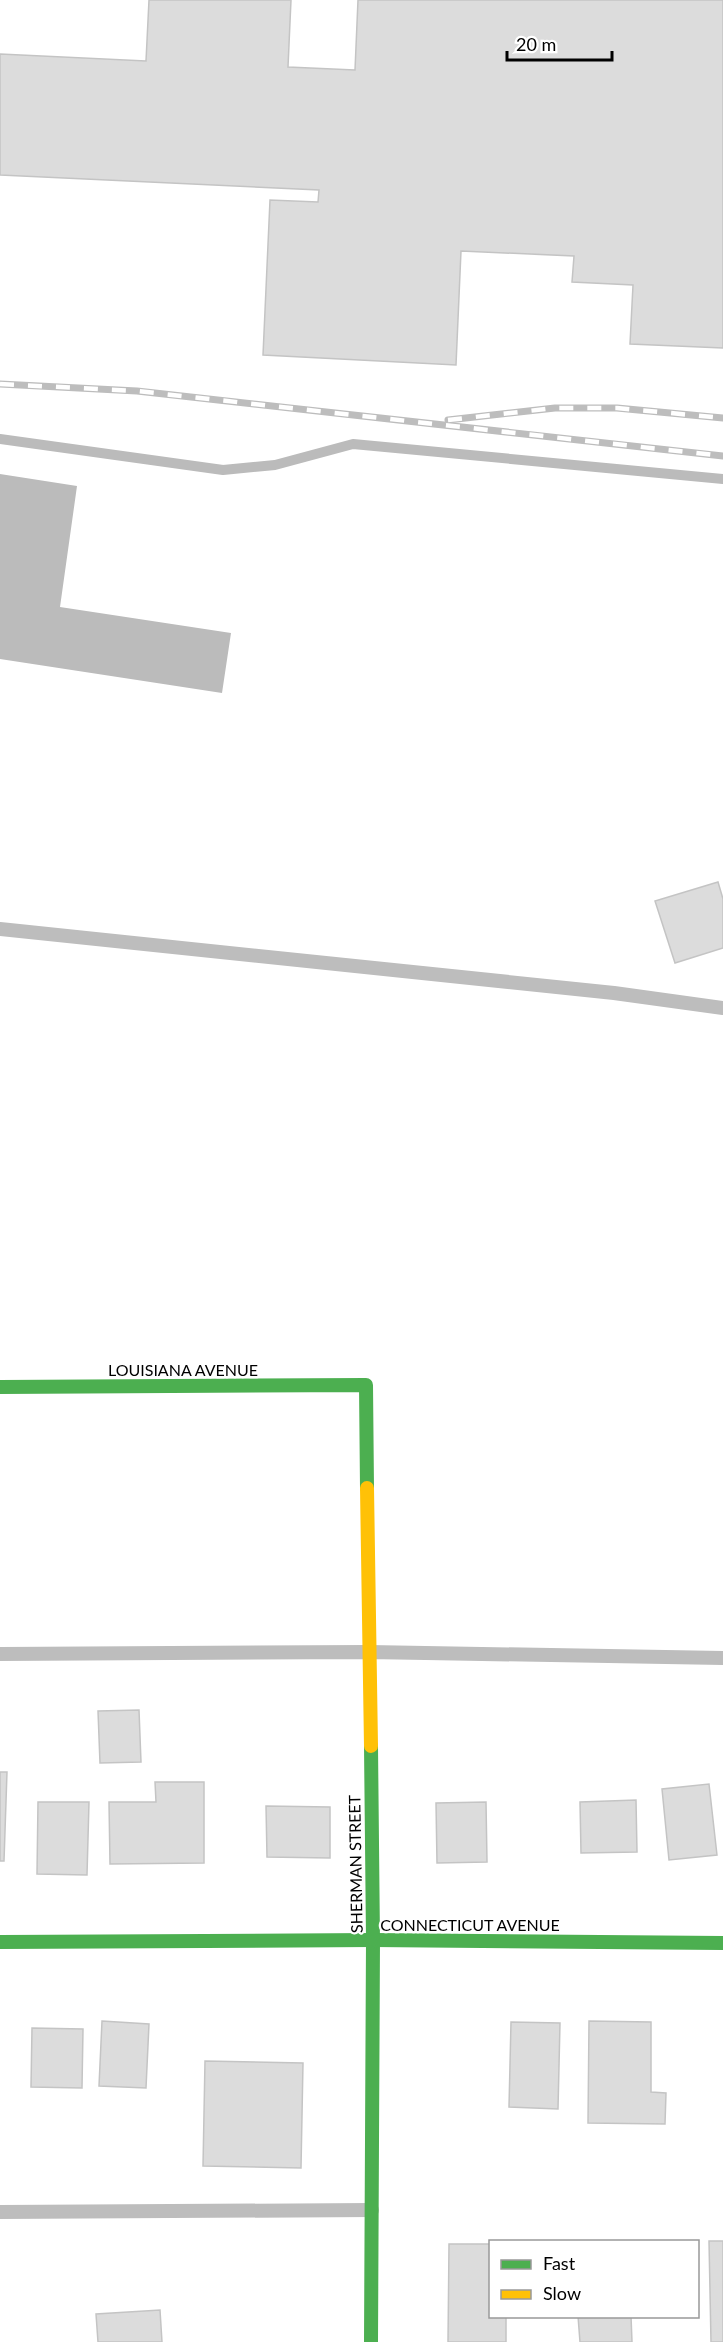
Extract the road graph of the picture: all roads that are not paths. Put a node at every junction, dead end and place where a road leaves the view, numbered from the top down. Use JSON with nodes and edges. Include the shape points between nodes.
{"nodes":[{"id":1,"x":0,"y":929,"type":"edge"},
{"id":2,"x":723,"y":1008,"type":"edge"},
{"id":3,"x":366,"y":1385,"type":"joint"},
{"id":4,"x":0,"y":1387,"type":"edge"},
{"id":5,"x":369,"y":1652,"type":"junction"},
{"id":6,"x":0,"y":1654,"type":"edge"},
{"id":7,"x":723,"y":1658,"type":"edge"},
{"id":8,"x":373,"y":1940,"type":"junction"},
{"id":9,"x":0,"y":1942,"type":"edge"},
{"id":10,"x":723,"y":1943,"type":"edge"},
{"id":11,"x":372,"y":2210,"type":"junction"},
{"id":12,"x":0,"y":2212,"type":"edge"},
{"id":13,"x":371,"y":2342,"type":"edge"}],
"edges":[{"from":1,"to":2,"type":"lane"},
{"from":3,"to":4,"type":"street","name":"LOUISIANA AVENUE"},
{"from":3,"to":5,"type":"street","name":"SHERMAN STREET"},
{"from":5,"to":6,"type":"lane"},
{"from":5,"to":7,"type":"lane"},
{"from":5,"to":8,"type":"street","name":"SHERMAN STREET"},
{"from":8,"to":9,"type":"street","name":"CONNECTICUT AVENUE"},
{"from":8,"to":10,"type":"street","name":"CONNECTICUT AVENUE"},
{"from":8,"to":11,"type":"street","name":"SHERMAN STREET"},
{"from":11,"to":12,"type":"lane"},
{"from":11,"to":13,"type":"street","name":"SHERMAN STREET"}]}
